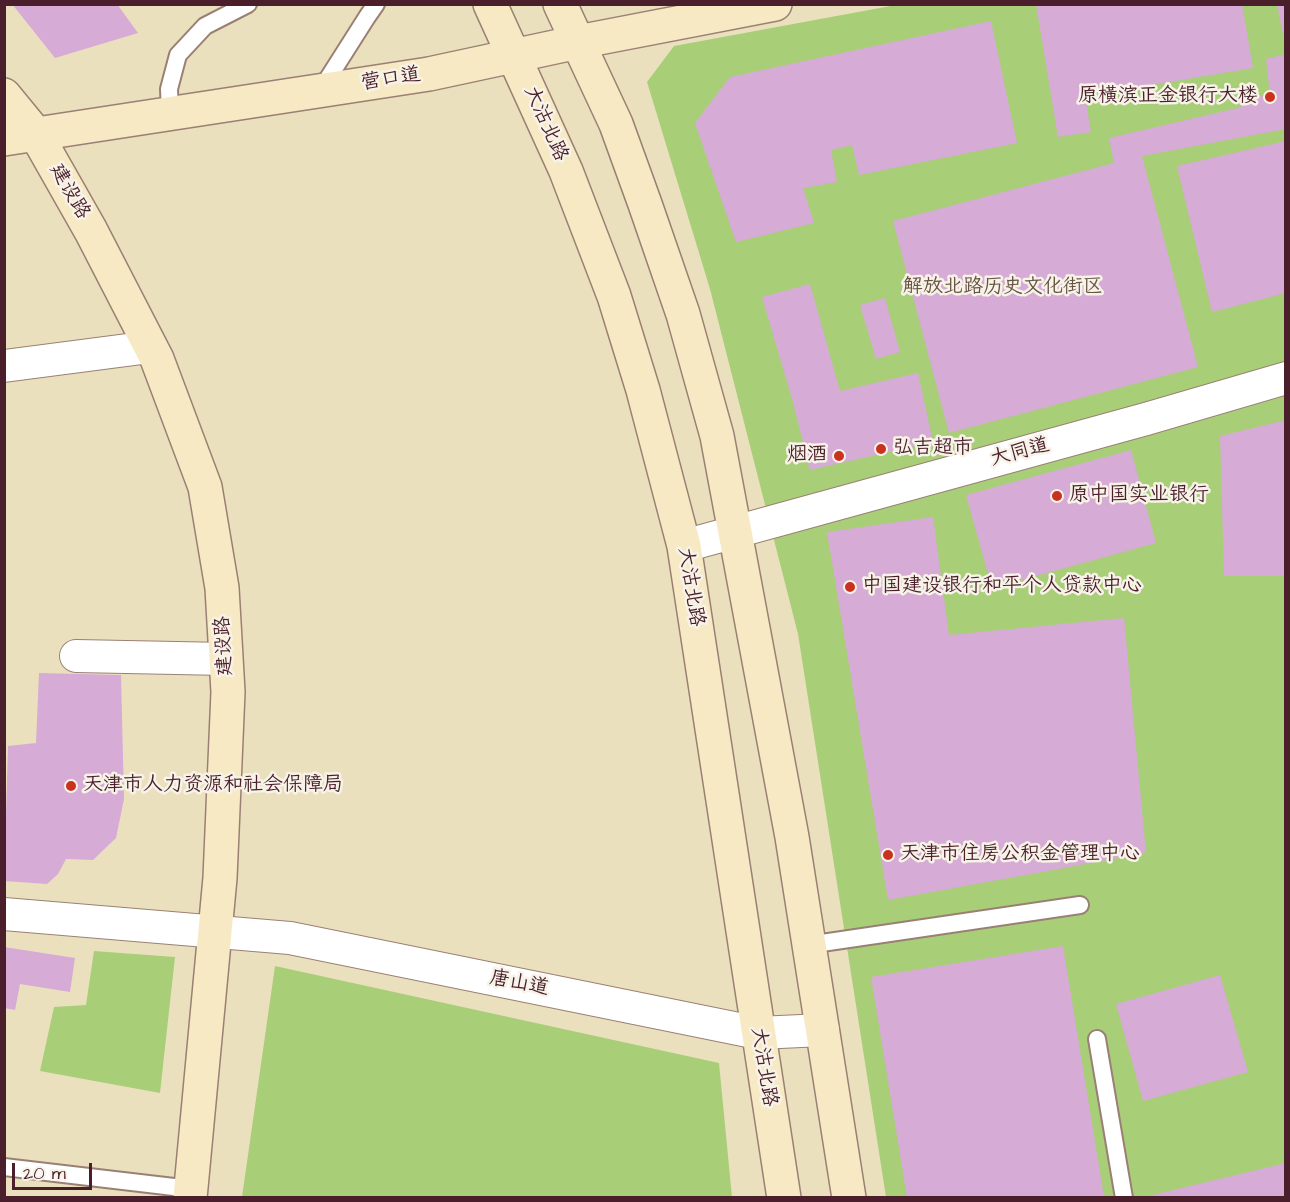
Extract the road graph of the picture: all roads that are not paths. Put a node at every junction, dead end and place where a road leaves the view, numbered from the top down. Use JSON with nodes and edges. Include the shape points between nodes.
{"nodes":[{"id":1,"x":248,"y":4,"type":"edge"},
{"id":2,"x":376,"y":4,"type":"edge"},
{"id":3,"x":490,"y":4,"type":"edge"},
{"id":4,"x":560,"y":4,"type":"edge"},
{"id":5,"x":775,"y":4,"type":"edge"},
{"id":6,"x":578,"y":42,"type":"junction"},
{"id":7,"x":515,"y":57,"type":"junction"},
{"id":8,"x":320,"y":91,"type":"junction"},
{"id":9,"x":4,"y":95,"type":"edge"},
{"id":10,"x":170,"y":113,"type":"junction"},
{"id":11,"x":20,"y":137,"type":"edge"},
{"id":12,"x":150,"y":347,"type":"junction"},
{"id":13,"x":4,"y":366,"type":"edge"},
{"id":14,"x":1286,"y":378,"type":"edge"},
{"id":15,"x":735,"y":530,"type":"junction"},
{"id":16,"x":684,"y":546,"type":"junction"},
{"id":17,"x":76,"y":656,"type":"dead end"},
{"id":18,"x":226,"y":659,"type":"junction"},
{"id":19,"x":1080,"y":904,"type":"dead end"},
{"id":20,"x":4,"y":907,"type":"edge"},
{"id":21,"x":4,"y":914,"type":"edge"},
{"id":22,"x":214,"y":930,"type":"junction"},
{"id":23,"x":808,"y":945,"type":"junction"},
{"id":24,"x":823,"y":1030,"type":"junction"},
{"id":25,"x":758,"y":1033,"type":"junction"},
{"id":26,"x":1097,"y":1039,"type":"dead end"},
{"id":27,"x":4,"y":1167,"type":"edge"},
{"id":28,"x":190,"y":1193,"type":"edge"},
{"id":29,"x":784,"y":1197,"type":"edge"},
{"id":30,"x":849,"y":1197,"type":"edge"},
{"id":31,"x":1124,"y":1197,"type":"edge"}],
"edges":[{"from":1,"to":10,"type":"lane","via":[[205,26],[178,55],[169,88]]},
{"from":2,"to":8,"type":"lane"},
{"from":3,"to":7,"type":"main road","name":"大沽北路"},
{"from":4,"to":6,"type":"main road"},
{"from":5,"to":6,"type":"main road","name":"营口道"},
{"from":6,"to":7,"type":"main road","name":"营口道"},
{"from":6,"to":15,"type":"main road","via":[[616,124],[683,314],[717,436]]},
{"from":7,"to":8,"type":"main road","name":"营口道"},
{"from":7,"to":16,"type":"main road","name":"大沽北路","via":[[566,171],[614,296]]},
{"from":8,"to":10,"type":"main road","name":"营口道"},
{"from":9,"to":11,"type":"main road","name":"建设路"},
{"from":10,"to":11,"type":"main road","name":"营口道"},
{"from":11,"to":12,"type":"main road","name":"建设路","via":[[91,231]]},
{"from":12,"to":13,"type":"street"},
{"from":12,"to":18,"type":"main road","name":"建设路","via":[[205,487],[222,588]]},
{"from":14,"to":15,"type":"street","name":"大同道"},
{"from":15,"to":16,"type":"street","name":"大同道"},
{"from":15,"to":23,"type":"main road"},
{"from":16,"to":25,"type":"main road","name":"大沽北路"},
{"from":17,"to":18,"type":"street"},
{"from":18,"to":22,"type":"main road","name":"建设路","via":[[220,878]]},
{"from":19,"to":23,"type":"lane"},
{"from":20,"to":22,"type":"street","name":"唐山道","via":[[159,920]]},
{"from":21,"to":22,"type":"street","name":"唐山道"},
{"from":22,"to":25,"type":"street","name":"唐山道","via":[[290,938]]},
{"from":22,"to":28,"type":"main road","name":"建设路"},
{"from":23,"to":24,"type":"main road"},
{"from":24,"to":25,"type":"street","name":"唐山道"},
{"from":24,"to":30,"type":"main road"},
{"from":25,"to":29,"type":"main road","name":"大沽北路"},
{"from":26,"to":31,"type":"lane"},
{"from":27,"to":28,"type":"lane"}]}
